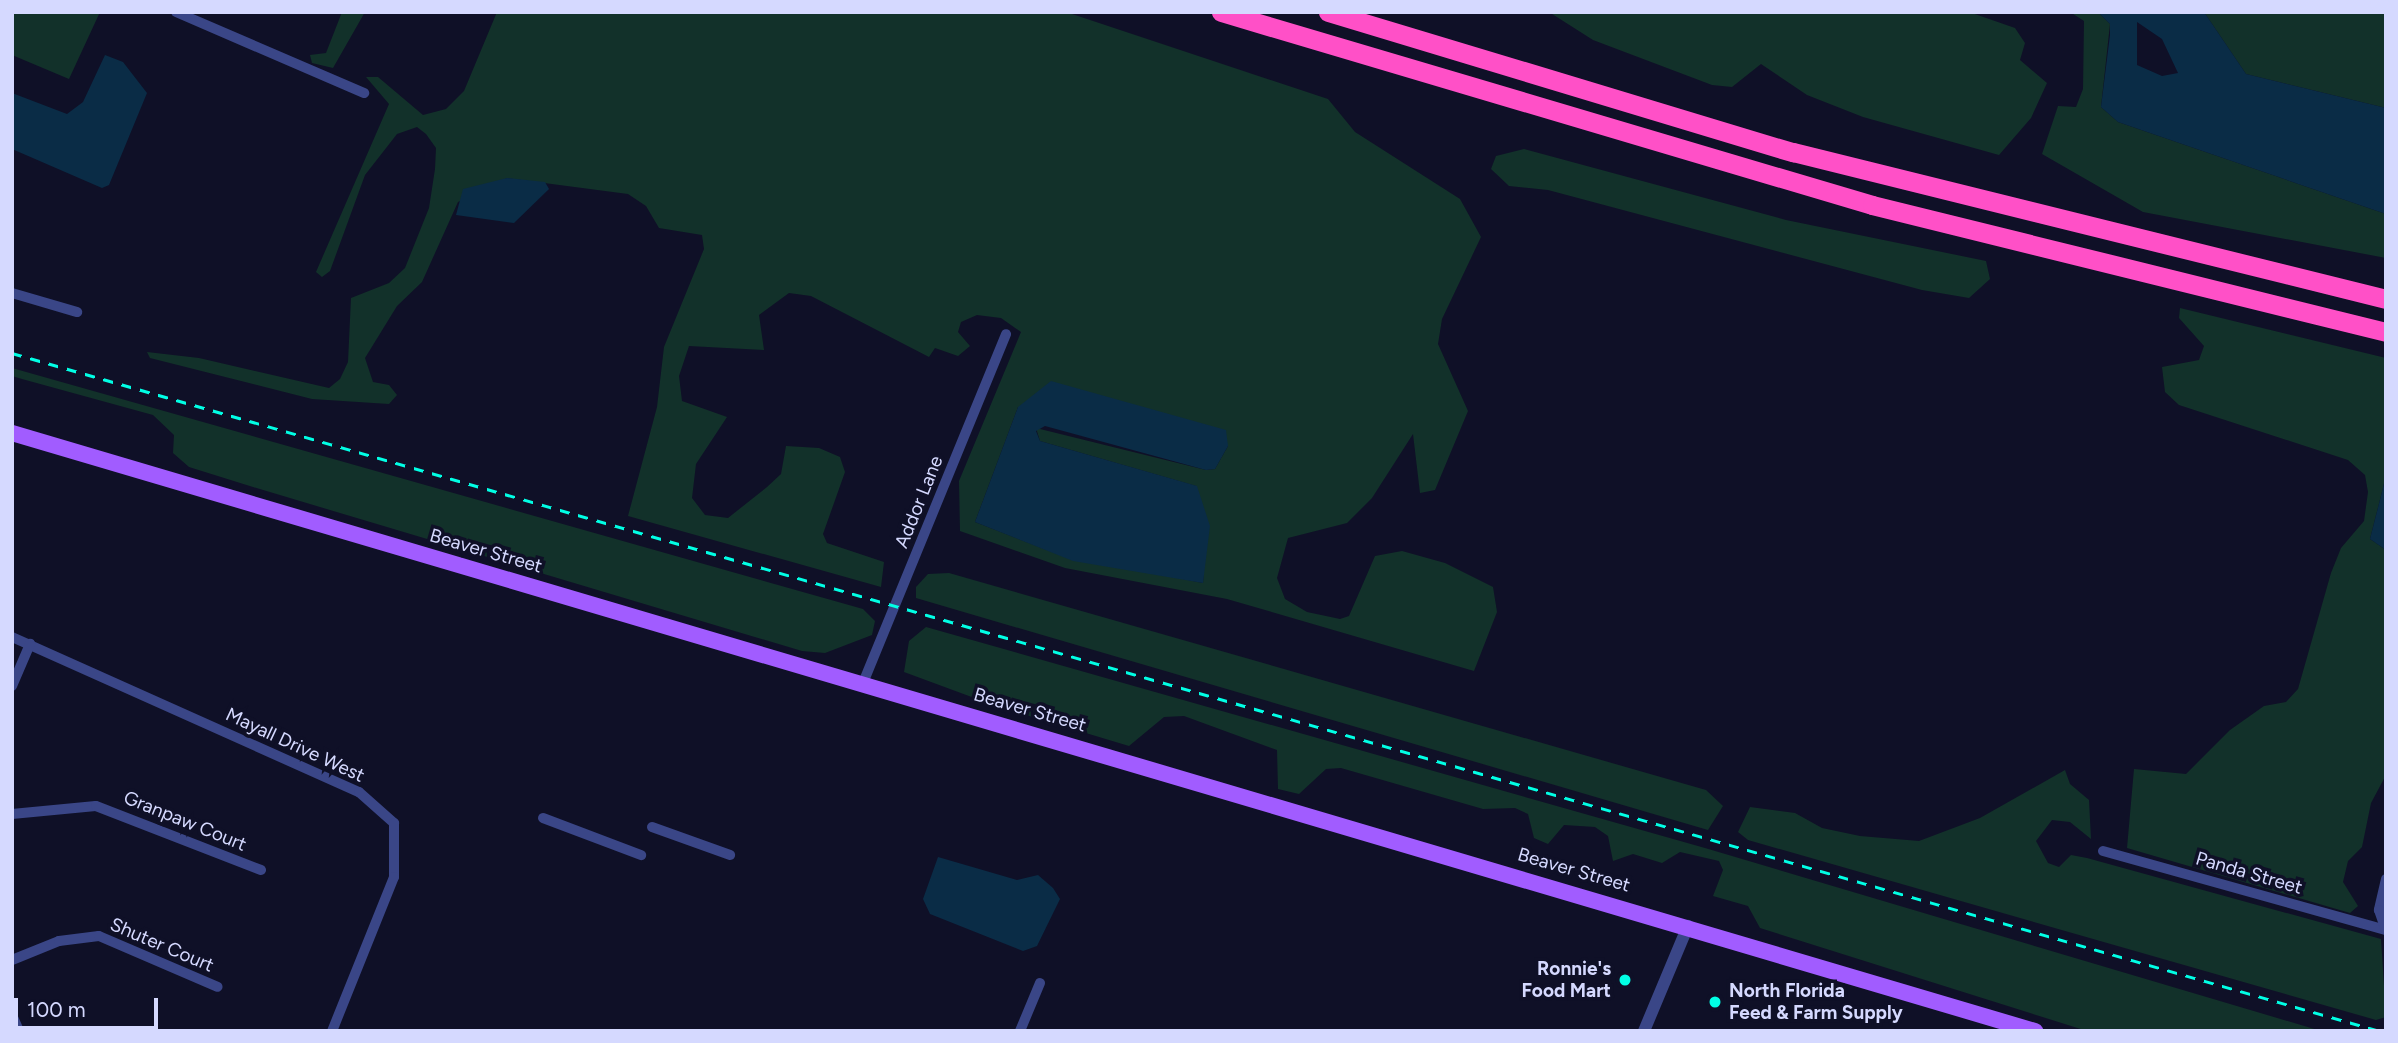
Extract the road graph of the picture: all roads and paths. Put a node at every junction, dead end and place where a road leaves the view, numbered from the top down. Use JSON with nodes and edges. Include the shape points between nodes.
{"nodes":[{"id":1,"x":176,"y":12,"type":"edge"},
{"id":2,"x":1222,"y":12,"type":"edge"},
{"id":3,"x":1328,"y":12,"type":"edge"},
{"id":4,"x":364,"y":93,"type":"dead end"},
{"id":5,"x":12,"y":293,"type":"edge"},
{"id":6,"x":2386,"y":299,"type":"edge"},
{"id":7,"x":77,"y":312,"type":"dead end"},
{"id":8,"x":2386,"y":332,"type":"edge"},
{"id":9,"x":1006,"y":334,"type":"dead end"},
{"id":10,"x":12,"y":433,"type":"edge"},
{"id":11,"x":12,"y":637,"type":"edge"},
{"id":12,"x":30,"y":644,"type":"junction"},
{"id":13,"x":863,"y":683,"type":"junction"},
{"id":14,"x":12,"y":686,"type":"edge"},
{"id":15,"x":13,"y":812,"type":"edge"},
{"id":16,"x":544,"y":818,"type":"dead end"},
{"id":17,"x":652,"y":827,"type":"dead end"},
{"id":18,"x":2103,"y":851,"type":"dead end"},
{"id":19,"x":641,"y":855,"type":"dead end"},
{"id":20,"x":730,"y":855,"type":"dead end"},
{"id":21,"x":261,"y":870,"type":"dead end"},
{"id":22,"x":2386,"y":880,"type":"edge"},
{"id":23,"x":1688,"y":926,"type":"junction"},
{"id":24,"x":2386,"y":930,"type":"edge"},
{"id":25,"x":12,"y":960,"type":"edge"},
{"id":26,"x":1040,"y":982,"type":"dead end"},
{"id":27,"x":218,"y":987,"type":"dead end"},
{"id":28,"x":12,"y":1015,"type":"edge"},
{"id":29,"x":19,"y":1031,"type":"edge"},
{"id":30,"x":332,"y":1031,"type":"edge"},
{"id":31,"x":1020,"y":1031,"type":"edge"},
{"id":32,"x":1644,"y":1031,"type":"edge"},
{"id":33,"x":2035,"y":1031,"type":"edge"}],
"edges":[{"from":1,"to":4,"type":"street"},
{"from":2,"to":8,"type":"highway","via":[[1845,198]]},
{"from":3,"to":6,"type":"highway","via":[[1793,152]]},
{"from":5,"to":7,"type":"street"},
{"from":9,"to":13,"type":"street","name":"Addor Lane"},
{"from":10,"to":13,"type":"main road","name":"Beaver Street"},
{"from":11,"to":12,"type":"street","name":"Mayall Drive West"},
{"from":12,"to":14,"type":"street"},
{"from":12,"to":30,"type":"street","name":"Mayall Drive West","via":[[359,793],[394,823],[394,877]]},
{"from":13,"to":23,"type":"main road","name":"Beaver Street"},
{"from":15,"to":21,"type":"street","name":"Granpaw Court","via":[[96,806]]},
{"from":16,"to":19,"type":"street"},
{"from":17,"to":20,"type":"street"},
{"from":18,"to":24,"type":"street","name":"Panda Street"},
{"from":22,"to":24,"type":"street","via":[[2379,911]]},
{"from":23,"to":32,"type":"street"},
{"from":23,"to":33,"type":"main road","name":"Beaver Street"},
{"from":25,"to":27,"type":"street","name":"Shuter Court","via":[[59,941],[99,936]]},
{"from":26,"to":31,"type":"street"},
{"from":28,"to":29,"type":"street"}]}
